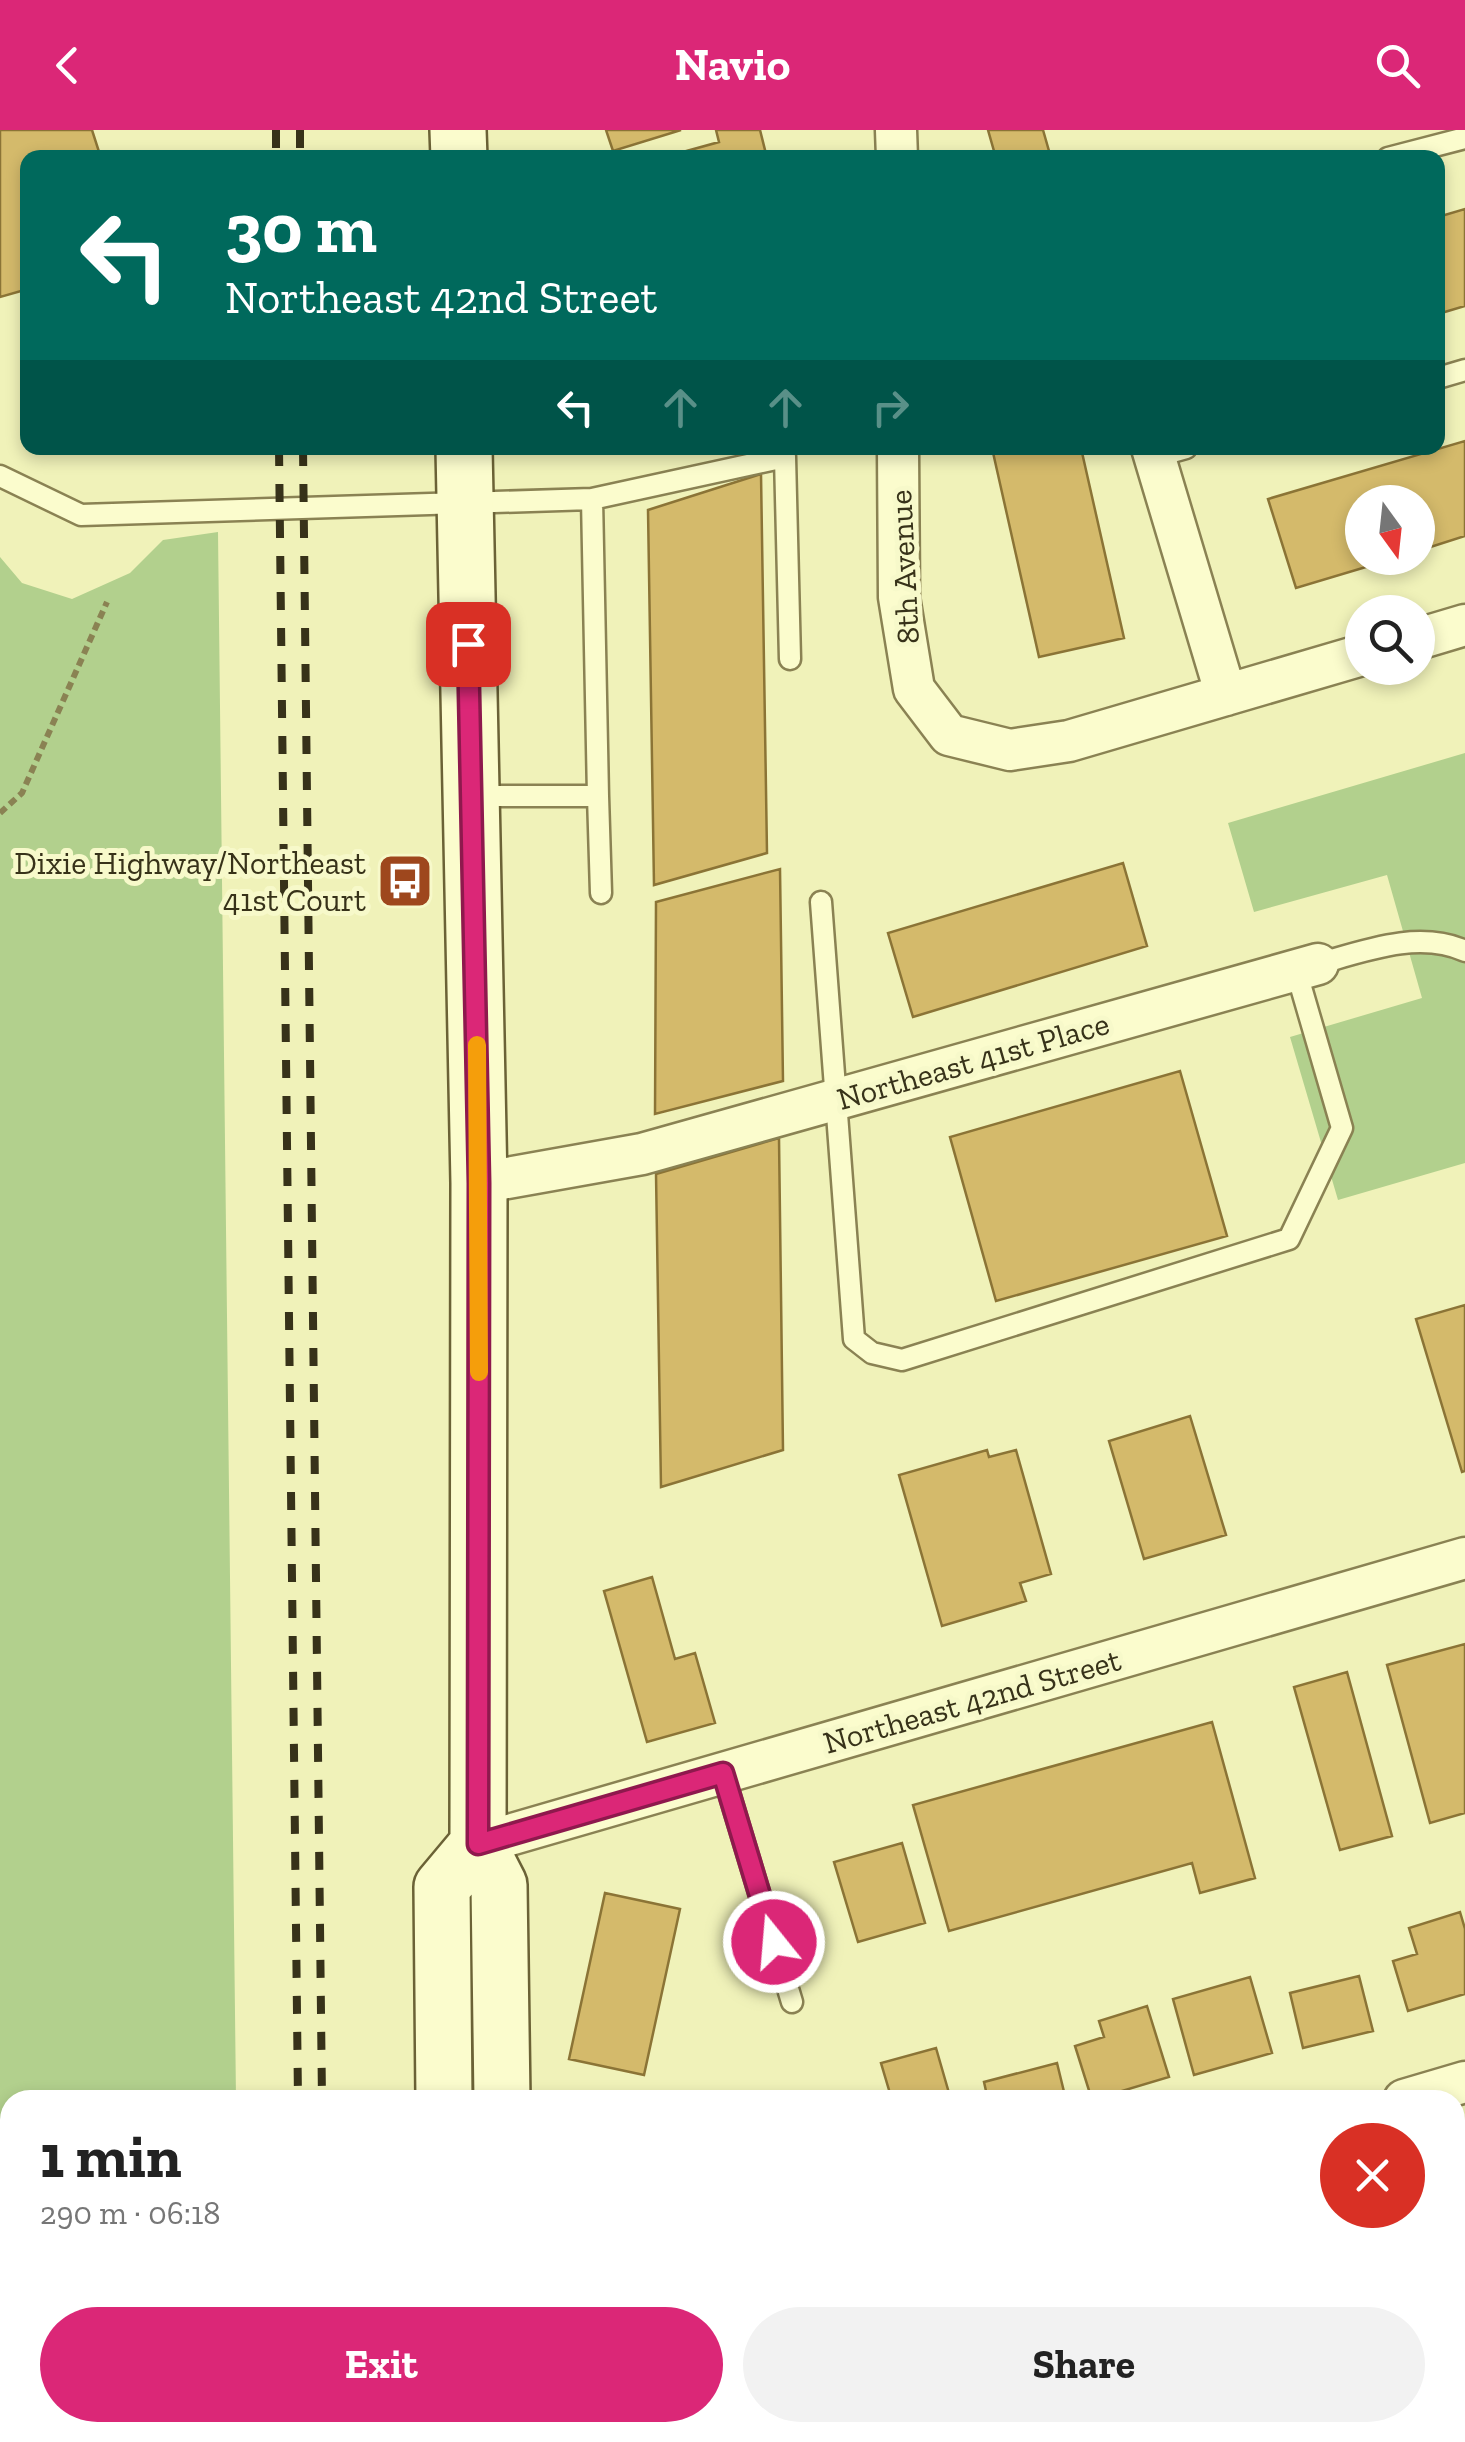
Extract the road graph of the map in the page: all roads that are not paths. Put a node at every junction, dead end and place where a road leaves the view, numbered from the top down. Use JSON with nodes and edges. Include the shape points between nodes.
{"nodes":[{"id":1,"x":1465,"y":138,"type":"edge"},
{"id":2,"x":1419,"y":150,"type":"edge"},
{"id":3,"x":464,"y":455,"type":"edge"},
{"id":4,"x":898,"y":455,"type":"edge"},
{"id":5,"x":1165,"y":455,"type":"edge"},
{"id":6,"x":0,"y":476,"type":"edge"},
{"id":7,"x":592,"y":499,"type":"junction"},
{"id":8,"x":465,"y":506,"type":"junction"},
{"id":9,"x":1465,"y":625,"type":"edge"},
{"id":10,"x":1435,"y":634,"type":"edge"},
{"id":11,"x":790,"y":658,"type":"dead end"},
{"id":12,"x":1345,"y":660,"type":"edge"},
{"id":13,"x":1226,"y":695,"type":"junction"},
{"id":14,"x":471,"y":796,"type":"junction"},
{"id":15,"x":598,"y":796,"type":"junction"},
{"id":16,"x":600,"y":892,"type":"dead end"},
{"id":17,"x":821,"y":902,"type":"dead end"},
{"id":18,"x":1465,"y":951,"type":"edge"},
{"id":19,"x":1307,"y":967,"type":"junction"},
{"id":20,"x":832,"y":1101,"type":"junction"},
{"id":21,"x":479,"y":1183,"type":"junction"},
{"id":22,"x":1465,"y":1558,"type":"edge"},
{"id":23,"x":723,"y":1773,"type":"junction"},
{"id":24,"x":478,"y":1844,"type":"junction"},
{"id":25,"x":792,"y":2002,"type":"dead end"},
{"id":26,"x":1465,"y":2082,"type":"edge"},
{"id":27,"x":444,"y":2090,"type":"edge"},
{"id":28,"x":502,"y":2090,"type":"edge"},
{"id":29,"x":1438,"y":2090,"type":"edge"}],
"edges":[{"from":1,"to":2,"type":"lane"},
{"from":3,"to":8,"type":"main road"},
{"from":4,"to":13,"type":"street","name":"8th Avenue","via":[[899,598],[914,689],[949,734],[1010,750],[1069,741]]},
{"from":5,"to":13,"type":"street"},
{"from":6,"to":8,"type":"lane","via":[[81,515]]},
{"from":7,"to":8,"type":"lane"},
{"from":7,"to":11,"type":"lane","via":[[786,457]]},
{"from":7,"to":15,"type":"lane"},
{"from":8,"to":14,"type":"main road"},
{"from":9,"to":10,"type":"street"},
{"from":12,"to":13,"type":"street"},
{"from":14,"to":15,"type":"lane"},
{"from":14,"to":21,"type":"main road"},
{"from":15,"to":16,"type":"lane"},
{"from":17,"to":20,"type":"lane"},
{"from":18,"to":19,"type":"lane","name":"Northeast 41st Place","via":[[1446,942],[1407,943]]},
{"from":19,"to":20,"type":"street","name":"Northeast 41st Place"},
{"from":19,"to":20,"type":"lane","via":[[1342,1128],[1289,1239],[902,1360],[872,1353],[854,1339]]},
{"from":20,"to":21,"type":"street","name":"Northeast 41st Place","via":[[642,1154]]},
{"from":21,"to":24,"type":"main road"},
{"from":22,"to":23,"type":"street","name":"Northeast 42nd Street"},
{"from":23,"to":24,"type":"street","name":"Northeast 42nd Street"},
{"from":23,"to":25,"type":"lane"},
{"from":24,"to":27,"type":"main road","via":[[442,1887]]},
{"from":24,"to":28,"type":"main road","via":[[499,1885]]},
{"from":26,"to":29,"type":"street"}]}
